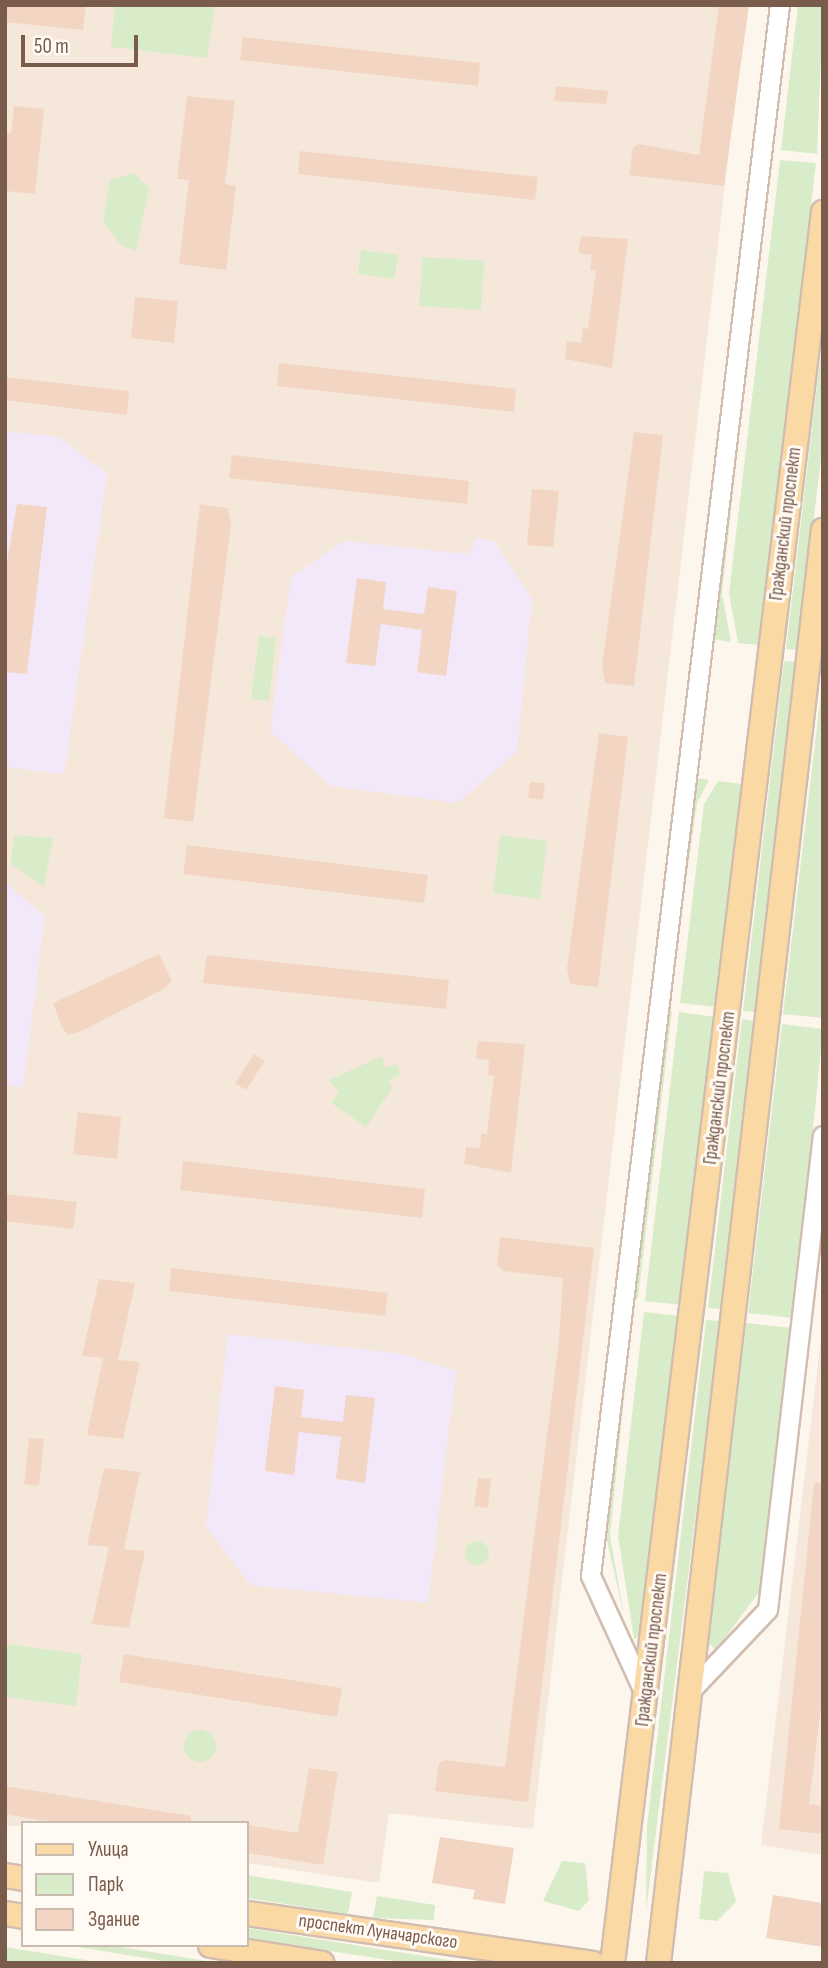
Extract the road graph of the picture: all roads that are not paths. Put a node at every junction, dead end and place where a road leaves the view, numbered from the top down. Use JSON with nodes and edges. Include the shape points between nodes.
{"nodes":[{"id":1,"x":780,"y":5,"type":"edge"},
{"id":2,"x":823,"y":212,"type":"edge"},
{"id":3,"x":823,"y":529,"type":"edge"},
{"id":4,"x":823,"y":1136,"type":"edge"},
{"id":5,"x":692,"y":1690,"type":"junction"},
{"id":6,"x":647,"y":1697,"type":"junction"},
{"id":7,"x":248,"y":1913,"type":"edge"},
{"id":8,"x":222,"y":1947,"type":"edge"},
{"id":9,"x":322,"y":1963,"type":"edge"},
{"id":10,"x":592,"y":1963,"type":"edge"},
{"id":11,"x":612,"y":1963,"type":"edge"},
{"id":12,"x":658,"y":1963,"type":"edge"}],
"edges":[{"from":1,"to":6,"type":"street","via":[[591,1576]]},
{"from":2,"to":6,"type":"main road","name":"Гражданский проспект"},
{"from":3,"to":5,"type":"main road","name":"Гражданский проспект"},
{"from":4,"to":5,"type":"street","via":[[768,1610]]},
{"from":5,"to":12,"type":"main road","name":"Гражданский проспект"},
{"from":6,"to":11,"type":"main road","name":"Гражданский проспект"},
{"from":7,"to":10,"type":"main road","name":"проспект Луначарского"},
{"from":8,"to":9,"type":"main road","name":"проспект Луначарского"}]}
